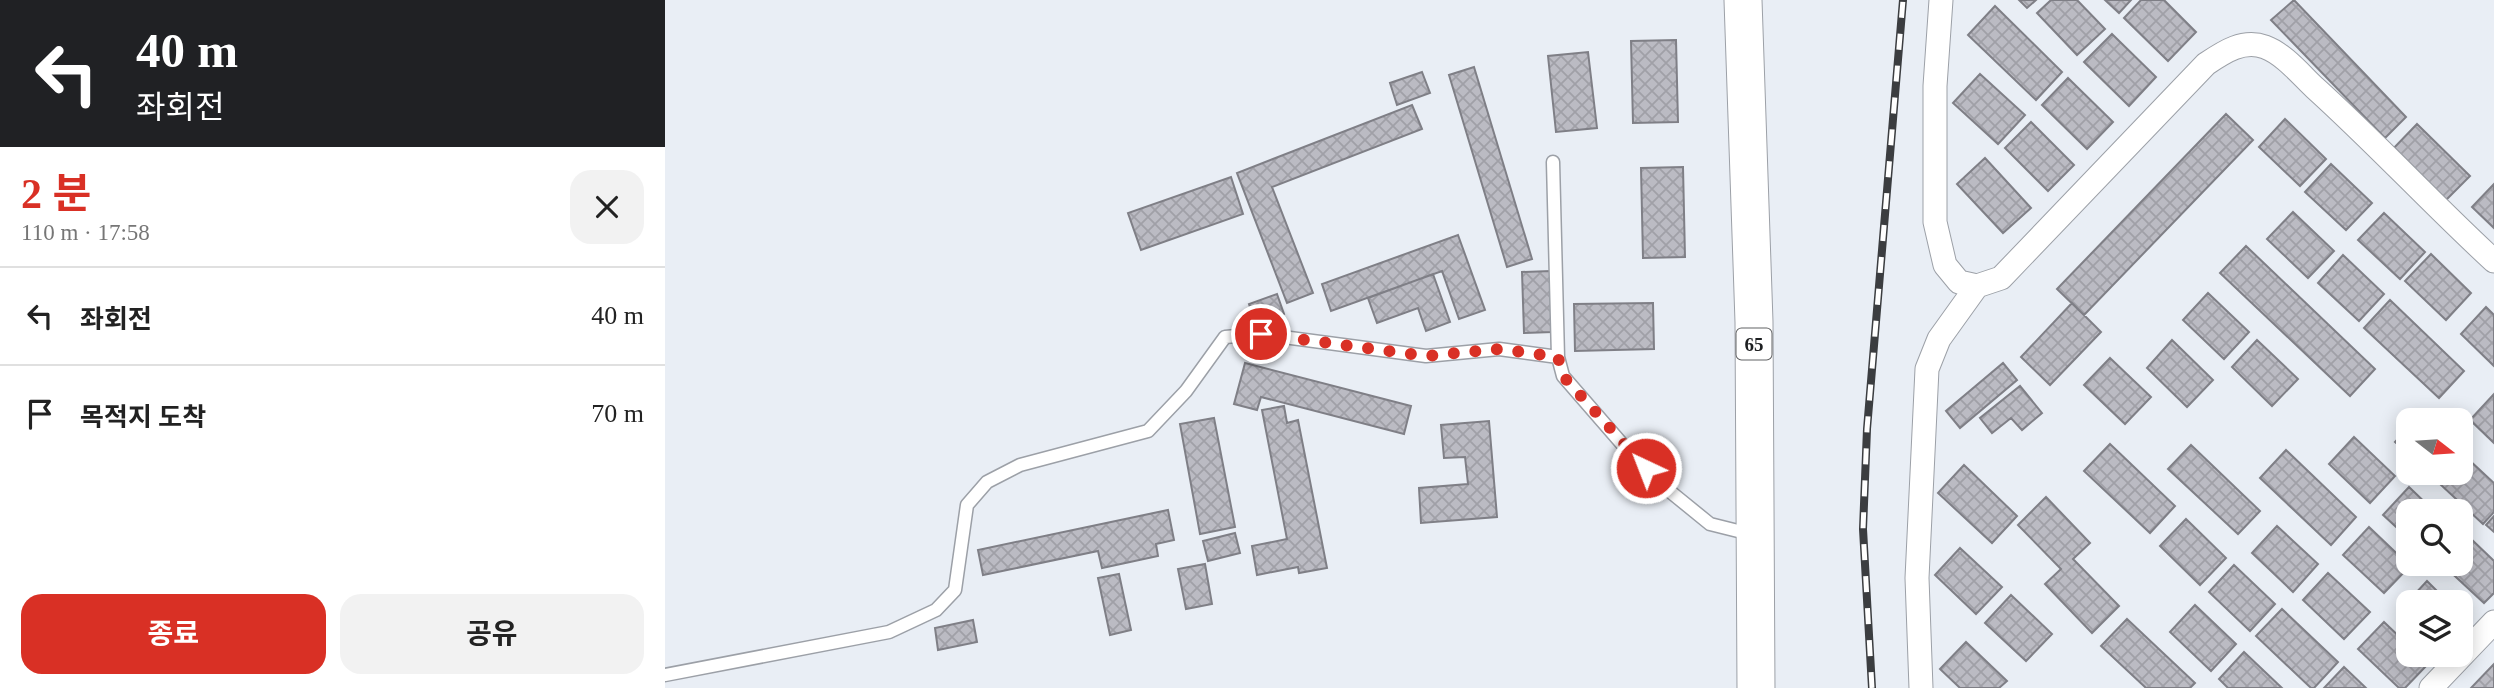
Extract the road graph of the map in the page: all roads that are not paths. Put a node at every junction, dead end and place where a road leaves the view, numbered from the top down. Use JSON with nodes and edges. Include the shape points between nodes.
{"nodes":[{"id":1,"x":1743,"y":0,"type":"edge"},
{"id":2,"x":1941,"y":0,"type":"edge"},
{"id":3,"x":1553,"y":162,"type":"dead end"},
{"id":4,"x":2494,"y":261,"type":"edge"},
{"id":5,"x":1977,"y":286,"type":"junction"},
{"id":6,"x":1558,"y":357,"type":"junction"},
{"id":7,"x":1754,"y":535,"type":"junction"},
{"id":8,"x":2494,"y":622,"type":"edge"},
{"id":9,"x":665,"y":675,"type":"edge"},
{"id":10,"x":1756,"y":688,"type":"edge"},
{"id":11,"x":1921,"y":688,"type":"edge"},
{"id":12,"x":2431,"y":688,"type":"edge"}],
"edges":[{"from":1,"to":7,"type":"main road","number":"65","via":[[1754,322]]},
{"from":2,"to":5,"type":"street","via":[[1935,86],[1935,222],[1945,265],[1959,282]]},
{"from":3,"to":6,"type":"lane"},
{"from":4,"to":5,"type":"street","via":[[2284,60],[2266,47],[2243,44],[2206,64],[2001,278]]},
{"from":5,"to":11,"type":"street","via":[[1939,339],[1927,369],[1917,578]]},
{"from":6,"to":7,"type":"lane","via":[[1563,376],[1662,485],[1710,524]]},
{"from":6,"to":9,"type":"lane","via":[[1499,349],[1426,356],[1261,334],[1225,337],[1186,391],[1148,431],[1020,465],[987,482],[967,505],[955,590],[936,610],[889,632]]},
{"from":7,"to":10,"type":"main road","number":"65"},
{"from":8,"to":12,"type":"street"}]}
